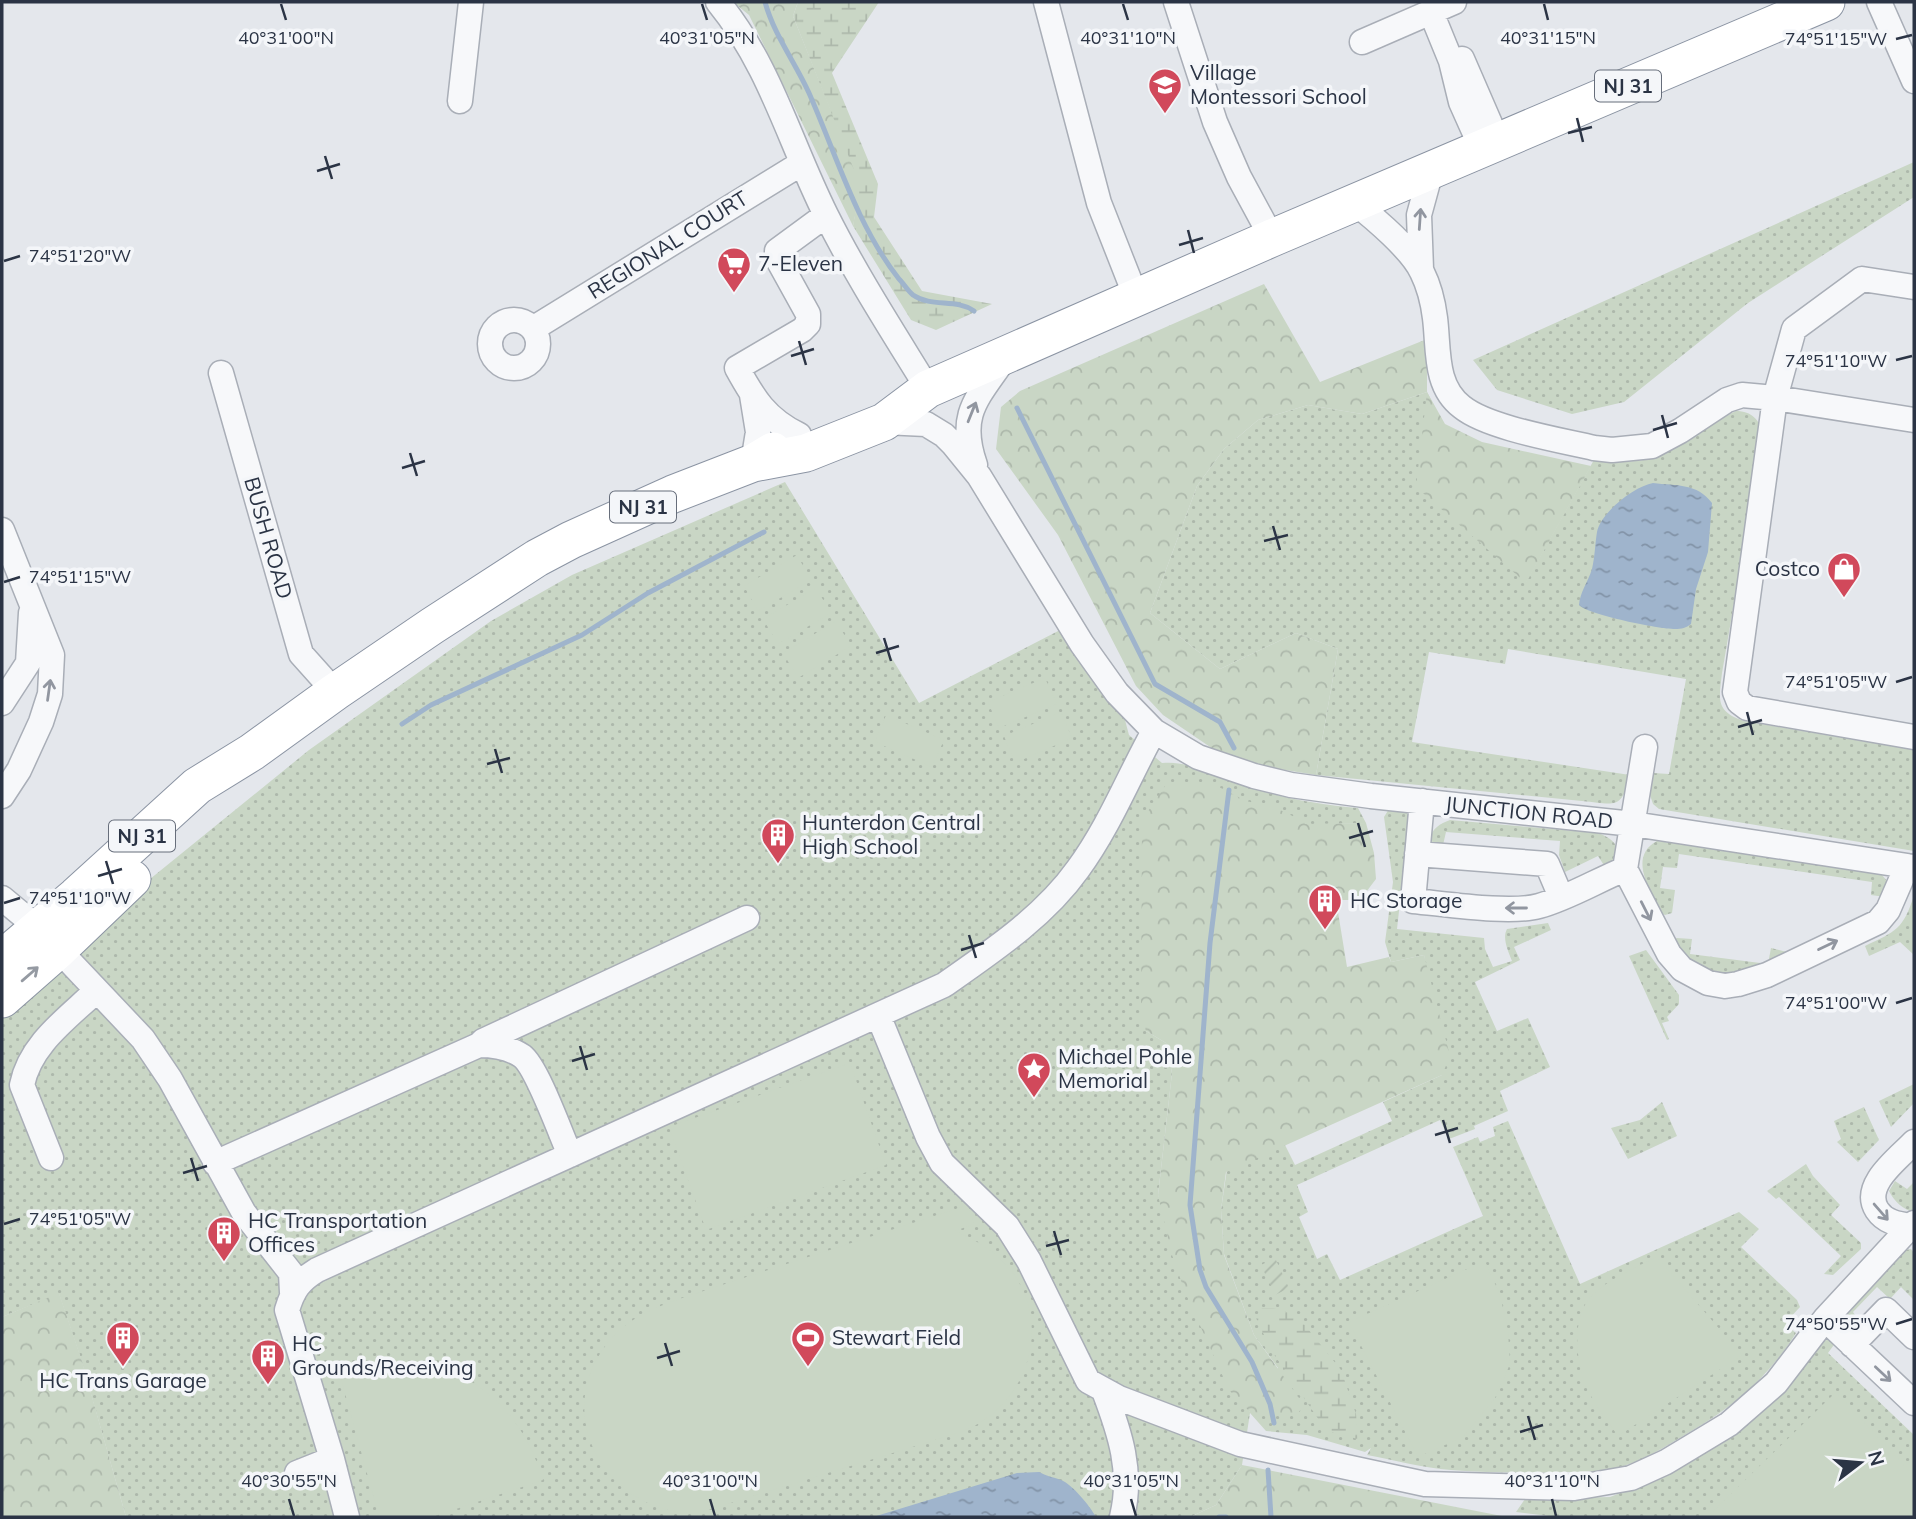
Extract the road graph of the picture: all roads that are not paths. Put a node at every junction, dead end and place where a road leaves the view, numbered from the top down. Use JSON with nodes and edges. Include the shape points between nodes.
{"nodes":[{"id":1,"x":471,"y":2,"type":"edge"},
{"id":2,"x":718,"y":2,"type":"edge"},
{"id":3,"x":1046,"y":2,"type":"edge"},
{"id":4,"x":1176,"y":2,"type":"edge"},
{"id":5,"x":1826,"y":2,"type":"edge"},
{"id":6,"x":1879,"y":2,"type":"edge"},
{"id":7,"x":1441,"y":7,"type":"edge"},
{"id":8,"x":1783,"y":10,"type":"edge"},
{"id":9,"x":1362,"y":42,"type":"dead end"},
{"id":10,"x":1914,"y":81,"type":"edge"},
{"id":11,"x":460,"y":101,"type":"dead end"},
{"id":12,"x":1490,"y":145,"type":"junction"},
{"id":13,"x":802,"y":163,"type":"junction"},
{"id":14,"x":1431,"y":171,"type":"junction"},
{"id":15,"x":1355,"y":203,"type":"junction"},
{"id":16,"x":826,"y":215,"type":"junction"},
{"id":17,"x":1272,"y":238,"type":"junction"},
{"id":18,"x":1420,"y":269,"type":"junction"},
{"id":19,"x":1914,"y":288,"type":"edge"},
{"id":20,"x":1136,"y":297,"type":"junction"},
{"id":21,"x":534,"y":328,"type":"dead end"},
{"id":22,"x":1007,"y":354,"type":"junction"},
{"id":23,"x":221,"y":373,"type":"dead end"},
{"id":24,"x":928,"y":389,"type":"junction"},
{"id":25,"x":1775,"y":398,"type":"junction"},
{"id":26,"x":759,"y":404,"type":"junction"},
{"id":27,"x":1914,"y":420,"type":"edge"},
{"id":28,"x":884,"y":422,"type":"junction"},
{"id":29,"x":799,"y":435,"type":"junction"},
{"id":30,"x":753,"y":463,"type":"junction"},
{"id":31,"x":979,"y":476,"type":"junction"},
{"id":32,"x":2,"y":530,"type":"edge"},
{"id":33,"x":31,"y":602,"type":"junction"},
{"id":34,"x":334,"y":692,"type":"junction"},
{"id":35,"x":2,"y":706,"type":"edge"},
{"id":36,"x":41,"y":722,"type":"junction"},
{"id":37,"x":1154,"y":731,"type":"junction"},
{"id":38,"x":1914,"y":737,"type":"edge"},
{"id":39,"x":1645,"y":747,"type":"dead end"},
{"id":40,"x":2,"y":796,"type":"edge"},
{"id":41,"x":1422,"y":801,"type":"junction"},
{"id":42,"x":1633,"y":824,"type":"junction"},
{"id":43,"x":1417,"y":854,"type":"junction"},
{"id":44,"x":1911,"y":867,"type":"edge"},
{"id":45,"x":1625,"y":869,"type":"junction"},
{"id":46,"x":1561,"y":897,"type":"junction"},
{"id":47,"x":2,"y":898,"type":"edge"},
{"id":48,"x":747,"y":919,"type":"dead end"},
{"id":49,"x":48,"y":939,"type":"junction"},
{"id":50,"x":2,"y":959,"type":"edge"},
{"id":51,"x":96,"y":991,"type":"junction"},
{"id":52,"x":2,"y":999,"type":"edge"},
{"id":53,"x":878,"y":1015,"type":"junction"},
{"id":54,"x":479,"y":1045,"type":"junction"},
{"id":55,"x":1914,"y":1142,"type":"edge"},
{"id":56,"x":570,"y":1155,"type":"junction"},
{"id":57,"x":51,"y":1158,"type":"dead end"},
{"id":58,"x":215,"y":1163,"type":"junction"},
{"id":59,"x":1913,"y":1225,"type":"edge"},
{"id":60,"x":292,"y":1292,"type":"junction"},
{"id":61,"x":1825,"y":1319,"type":"junction"},
{"id":62,"x":1914,"y":1337,"type":"edge"},
{"id":63,"x":1852,"y":1345,"type":"junction"},
{"id":64,"x":1104,"y":1391,"type":"junction"},
{"id":65,"x":1914,"y":1403,"type":"edge"},
{"id":66,"x":332,"y":1459,"type":"junction"},
{"id":67,"x":297,"y":1473,"type":"dead end"},
{"id":68,"x":347,"y":1517,"type":"edge"},
{"id":69,"x":1122,"y":1517,"type":"edge"}],
"edges":[{"from":1,"to":11,"type":"street"},
{"from":2,"to":13,"type":"street","via":[[764,71]]},
{"from":3,"to":20,"type":"street","via":[[1099,203]]},
{"from":4,"to":17,"type":"street","via":[[1214,122]]},
{"from":5,"to":8,"type":"highway","number":"NJ 31"},
{"from":6,"to":10,"type":"street"},
{"from":7,"to":9,"type":"street"},
{"from":7,"to":12,"type":"street"},
{"from":8,"to":12,"type":"highway","number":"NJ 31"},
{"from":12,"to":14,"type":"highway","number":"NJ 31"},
{"from":13,"to":16,"type":"street"},
{"from":13,"to":21,"type":"street","name":"REGIONAL COURT"},
{"from":14,"to":15,"type":"highway","number":"NJ 31"},
{"from":18,"to":14,"type":"street","one_way":true,"via":[[1419,215]]},
{"from":15,"to":17,"type":"highway","number":"NJ 31"},
{"from":15,"to":18,"type":"street","via":[[1384,227]]},
{"from":16,"to":24,"type":"street"},
{"from":16,"to":26,"type":"street","via":[[777,251],[809,319],[802,330],[737,368]]},
{"from":17,"to":20,"type":"highway","number":"NJ 31"},
{"from":18,"to":25,"type":"street","via":[[1433,304],[1446,389],[1462,407],[1484,420],[1612,450],[1652,446],[1727,400]]},
{"from":19,"to":25,"type":"street","via":[[1861,279],[1794,329]]},
{"from":20,"to":22,"type":"highway","number":"NJ 31"},
{"from":22,"to":24,"type":"highway","number":"NJ 31"},
{"from":31,"to":22,"type":"street","one_way":true,"via":[[970,448],[969,417]]},
{"from":23,"to":34,"type":"street","name":"BUSH ROAD","via":[[301,654]]},
{"from":24,"to":28,"type":"highway","number":"NJ 31"},
{"from":24,"to":29,"type":"highway","number":"NJ 31","via":[[881,396]]},
{"from":25,"to":27,"type":"street"},
{"from":25,"to":38,"type":"street","via":[[1735,692],[1739,702],[1758,711]]},
{"from":26,"to":29,"type":"street"},
{"from":26,"to":30,"type":"street"},
{"from":28,"to":30,"type":"highway","number":"NJ 31","via":[[806,453]]},
{"from":28,"to":31,"type":"street","via":[[935,428]]},
{"from":29,"to":30,"type":"highway","number":"NJ 31"},
{"from":30,"to":34,"type":"highway","number":"NJ 31","via":[[673,494],[537,558]]},
{"from":31,"to":37,"type":"street","name":"JUNCTION ROAD","via":[[1082,644],[1117,693]]},
{"from":32,"to":33,"type":"street"},
{"from":33,"to":35,"type":"street","via":[[28,663]]},
{"from":36,"to":33,"type":"street","one_way":true,"via":[[50,694],[52,655]]},
{"from":34,"to":49,"type":"highway","number":"NJ 31","via":[[197,786]]},
{"from":35,"to":36,"type":"street","via":[[26,707]]},
{"from":36,"to":40,"type":"street"},
{"from":37,"to":41,"type":"street","name":"JUNCTION ROAD","via":[[1198,757],[1254,776]]},
{"from":37,"to":53,"type":"street","via":[[1078,869],[1042,909],[944,985]]},
{"from":39,"to":42,"type":"street"},
{"from":41,"to":42,"type":"street","name":"JUNCTION ROAD"},
{"from":41,"to":43,"type":"street"},
{"from":42,"to":44,"type":"street","name":"JUNCTION ROAD"},
{"from":42,"to":45,"type":"street"},
{"from":43,"to":46,"type":"street","via":[[1547,864]]},
{"from":46,"to":43,"type":"street","one_way":true,"via":[[1523,909],[1413,901]]},
{"from":45,"to":44,"type":"street","one_way":true,"via":[[1669,954],[1696,978],[1725,986],[1767,975],[1878,922]]},
{"from":45,"to":46,"type":"street"},
{"from":47,"to":49,"type":"street"},
{"from":48,"to":54,"type":"street"},
{"from":49,"to":50,"type":"highway","number":"NJ 31"},
{"from":49,"to":51,"type":"street"},
{"from":52,"to":49,"type":"highway","number":"NJ 31","one_way":true},
{"from":51,"to":57,"type":"street","via":[[38,1047],[24,1074],[22,1085]]},
{"from":51,"to":58,"type":"street","via":[[143,1039]]},
{"from":53,"to":56,"type":"street"},
{"from":53,"to":64,"type":"street","via":[[942,1163],[1007,1226],[1029,1261],[1079,1367],[1088,1381]]},
{"from":54,"to":56,"type":"street","via":[[494,1045],[522,1056]]},
{"from":54,"to":58,"type":"street"},
{"from":55,"to":59,"type":"street","one_way":true,"via":[[1872,1192],[1878,1213],[1892,1224]]},
{"from":56,"to":60,"type":"street","via":[[317,1270]]},
{"from":58,"to":60,"type":"street","via":[[244,1213],[291,1273]]},
{"from":59,"to":61,"type":"street"},
{"from":60,"to":66,"type":"street","via":[[287,1310]]},
{"from":61,"to":63,"type":"street"},
{"from":61,"to":64,"type":"street","via":[[1776,1383],[1729,1424],[1631,1478],[1574,1488],[1438,1485],[1398,1479],[1240,1444]]},
{"from":62,"to":63,"type":"street","via":[[1886,1310]]},
{"from":63,"to":65,"type":"street","one_way":true},
{"from":64,"to":69,"type":"street","via":[[1121,1437],[1127,1486]]},
{"from":66,"to":67,"type":"street"},
{"from":66,"to":68,"type":"street"}]}
